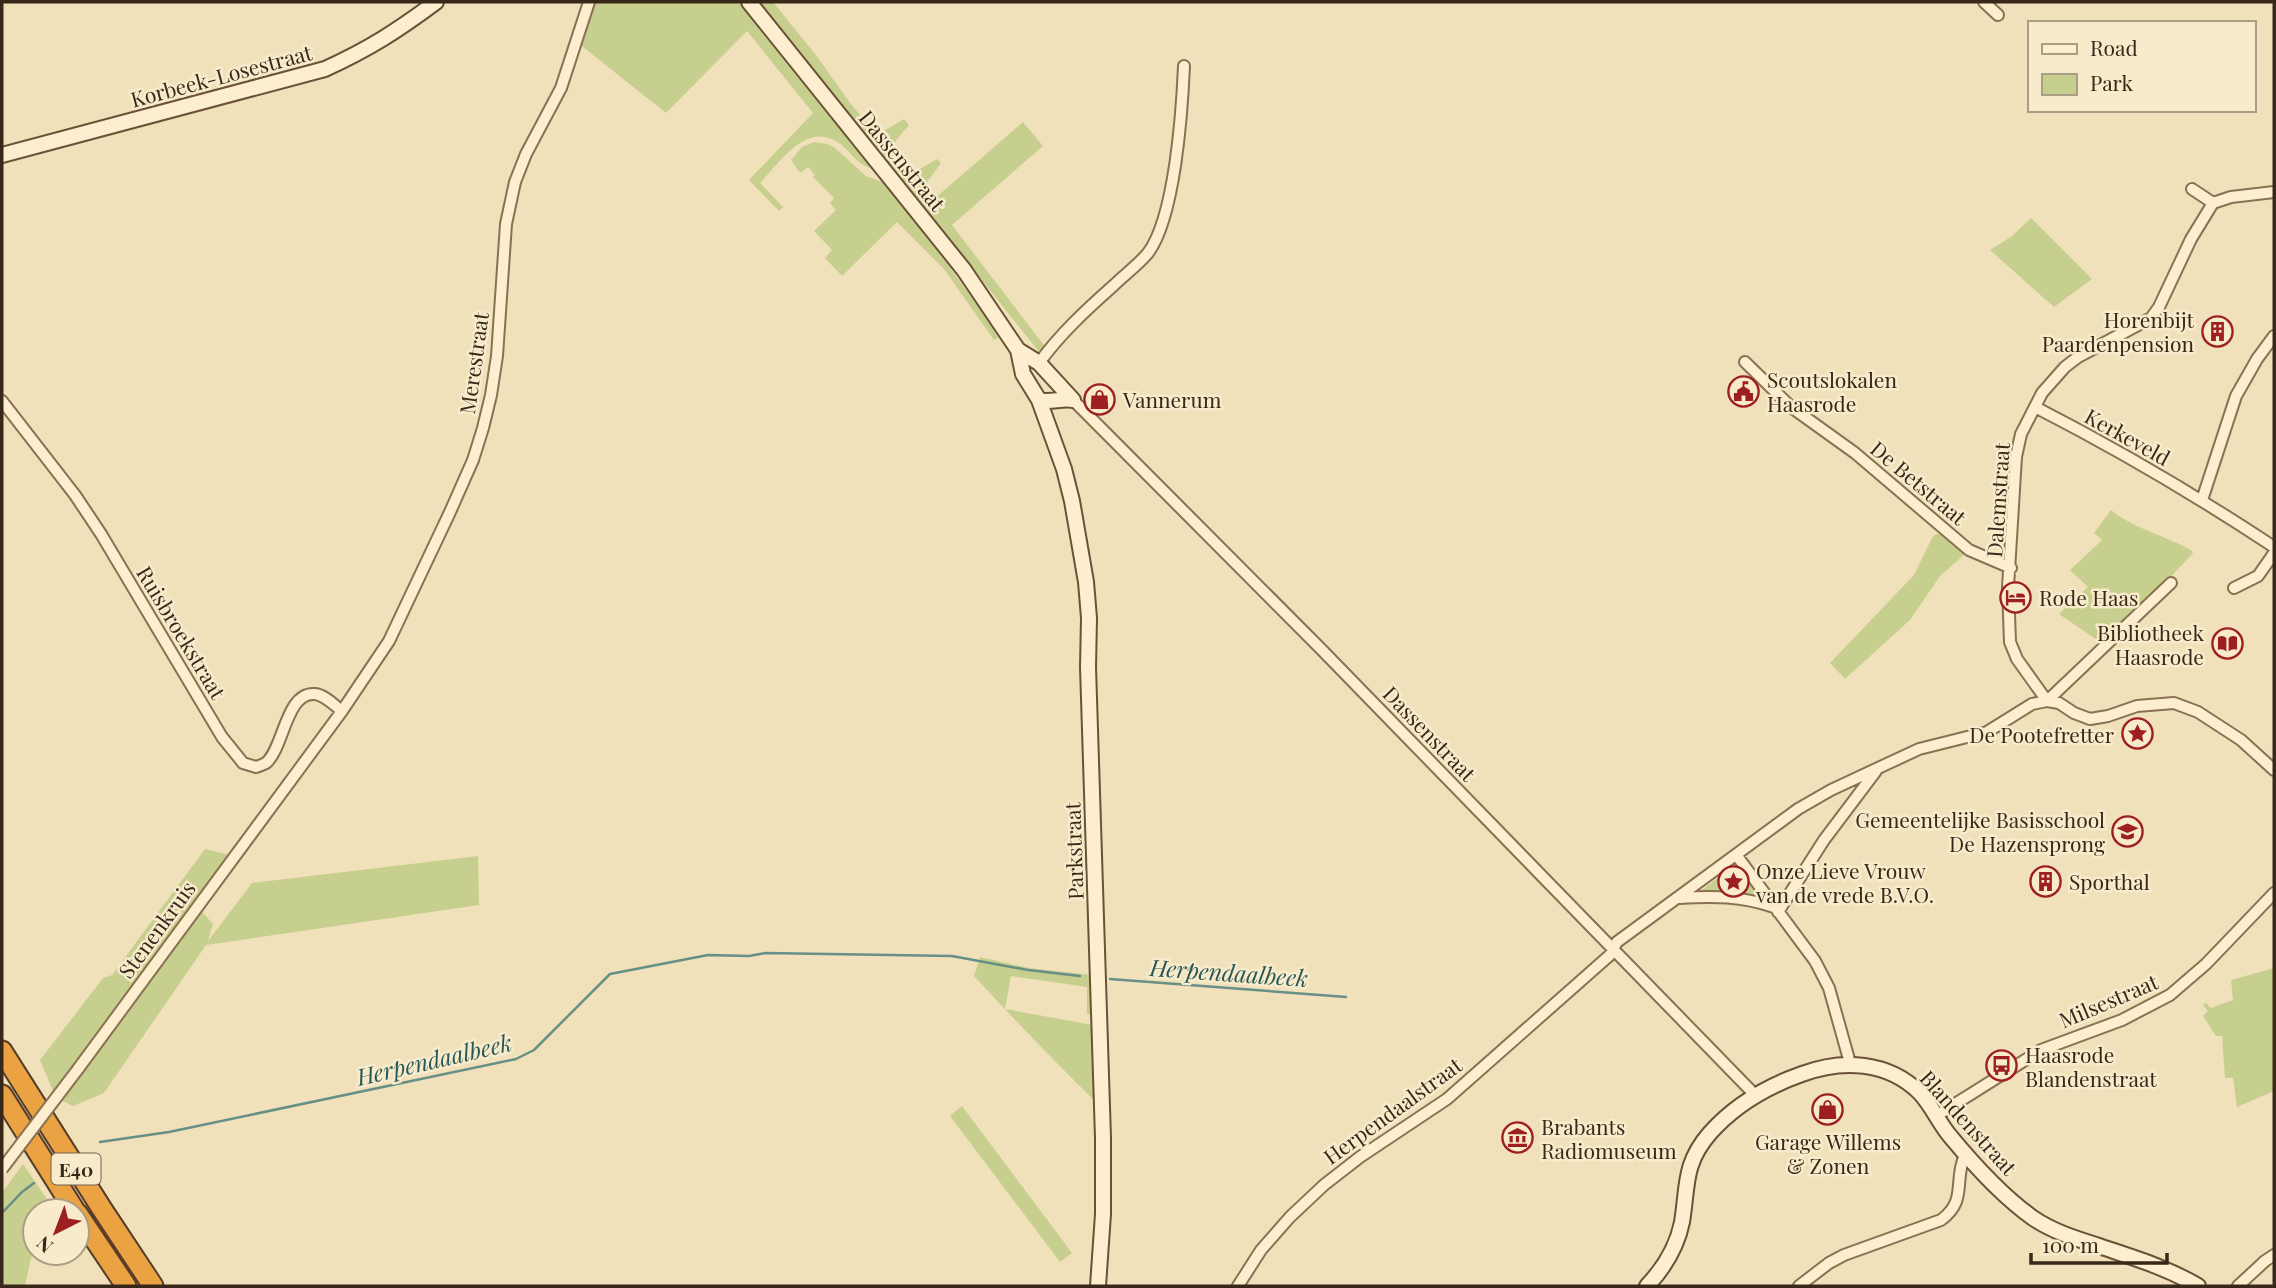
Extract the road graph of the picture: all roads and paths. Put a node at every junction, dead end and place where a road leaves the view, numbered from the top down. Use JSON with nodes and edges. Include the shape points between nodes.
{"nodes":[{"id":1,"x":436,"y":2,"type":"edge"},
{"id":2,"x":589,"y":2,"type":"edge"},
{"id":3,"x":749,"y":2,"type":"edge"},
{"id":4,"x":1984,"y":2,"type":"edge"},
{"id":5,"x":1998,"y":15,"type":"dead end"},
{"id":6,"x":1184,"y":66,"type":"dead end"},
{"id":7,"x":2,"y":155,"type":"edge"},
{"id":8,"x":2192,"y":189,"type":"dead end"},
{"id":9,"x":2274,"y":192,"type":"edge"},
{"id":10,"x":2213,"y":203,"type":"junction"},
{"id":11,"x":2274,"y":336,"type":"edge"},
{"id":12,"x":1018,"y":350,"type":"junction"},
{"id":13,"x":1037,"y":362,"type":"junction"},
{"id":14,"x":1745,"y":362,"type":"dead end"},
{"id":15,"x":1021,"y":367,"type":"junction"},
{"id":16,"x":1050,"y":396,"type":"junction"},
{"id":17,"x":1073,"y":400,"type":"joint"},
{"id":18,"x":2,"y":401,"type":"edge"},
{"id":19,"x":2035,"y":407,"type":"junction"},
{"id":20,"x":2202,"y":500,"type":"junction"},
{"id":21,"x":2274,"y":547,"type":"edge"},
{"id":22,"x":2274,"y":553,"type":"edge"},
{"id":23,"x":2011,"y":568,"type":"junction"},
{"id":24,"x":2171,"y":583,"type":"dead end"},
{"id":25,"x":2234,"y":588,"type":"dead end"},
{"id":26,"x":2047,"y":701,"type":"junction"},
{"id":27,"x":342,"y":711,"type":"junction"},
{"id":28,"x":1878,"y":769,"type":"junction"},
{"id":29,"x":2274,"y":770,"type":"edge"},
{"id":30,"x":1737,"y":856,"type":"junction"},
{"id":31,"x":2274,"y":893,"type":"edge"},
{"id":32,"x":1678,"y":899,"type":"junction"},
{"id":33,"x":1776,"y":909,"type":"junction"},
{"id":34,"x":1613,"y":948,"type":"junction"},
{"id":35,"x":2,"y":1051,"type":"edge"},
{"id":36,"x":1850,"y":1063,"type":"junction"},
{"id":37,"x":2,"y":1095,"type":"edge"},
{"id":38,"x":1756,"y":1096,"type":"junction"},
{"id":39,"x":1936,"y":1116,"type":"junction"},
{"id":40,"x":1965,"y":1155,"type":"junction"},
{"id":41,"x":2,"y":1169,"type":"edge"},
{"id":42,"x":67,"y":1197,"type":"edge"},
{"id":43,"x":91,"y":1234,"type":"edge"},
{"id":44,"x":2274,"y":1255,"type":"edge"},
{"id":45,"x":126,"y":1286,"type":"edge"},
{"id":46,"x":153,"y":1286,"type":"edge"},
{"id":47,"x":1098,"y":1286,"type":"edge"},
{"id":48,"x":1238,"y":1286,"type":"edge"},
{"id":49,"x":1648,"y":1286,"type":"edge"},
{"id":50,"x":1799,"y":1286,"type":"edge"},
{"id":51,"x":2199,"y":1286,"type":"edge"},
{"id":52,"x":2238,"y":1286,"type":"edge"}],
"edges":[{"from":1,"to":7,"type":"street","name":"Korbeek-Losestraat","via":[[393,34],[325,69]]},
{"from":2,"to":27,"type":"street","name":"Merestraat","via":[[561,88],[515,182],[506,224],[491,395],[473,460],[389,641]]},
{"from":3,"to":12,"type":"street","name":"Dassenstraat","via":[[964,270]]},
{"from":4,"to":5,"type":"street"},
{"from":6,"to":13,"type":"street","via":[[1168,208],[1155,241]]},
{"from":8,"to":10,"type":"street"},
{"from":9,"to":10,"type":"street"},
{"from":10,"to":19,"type":"street","name":"Dalemstraat","via":[[2151,318],[2065,367]]},
{"from":11,"to":20,"type":"street","via":[[2236,396]]},
{"from":12,"to":13,"type":"street","name":"Dassenstraat"},
{"from":12,"to":15,"type":"street","name":"Dassenstraat"},
{"from":13,"to":15,"type":"street","via":[[1028,360]]},
{"from":13,"to":16,"type":"street","name":"Dassenstraat"},
{"from":14,"to":23,"type":"street","name":"De Betstraat","via":[[1791,407],[1855,453],[1969,551]]},
{"from":15,"to":16,"type":"street","name":"Dassenstraat","via":[[1023,374]]},
{"from":16,"to":17,"type":"street","name":"Dassenstraat"},
{"from":16,"to":47,"type":"street","name":"Parkstraat","via":[[1046,419],[1072,501],[1089,618],[1104,1181]]},
{"from":17,"to":34,"type":"street","name":"Dassenstraat"},
{"from":18,"to":27,"type":"street","name":"Ruisbroekstraat","via":[[75,495],[222,737],[243,762],[256,767],[266,763],[298,700],[307,695],[324,698]]},
{"from":19,"to":20,"type":"street","name":"Kerkeveld"},
{"from":19,"to":23,"type":"street","name":"Dalemstraat","via":[[2016,457]]},
{"from":20,"to":21,"type":"street","name":"Kerkeveld"},
{"from":22,"to":25,"type":"street","via":[[2258,576]]},
{"from":23,"to":26,"type":"street","name":"Dalemstraat","via":[[2010,642]]},
{"from":24,"to":26,"type":"street"},
{"from":26,"to":28,"type":"street","name":"Herpendaalstraat","via":[[2032,704],[1987,732],[1919,749]]},
{"from":26,"to":29,"type":"street","via":[[2090,719],[2137,706],[2174,703],[2199,712],[2231,733]]},
{"from":27,"to":41,"type":"street","name":"Stenenkruis","bridge":true},
{"from":28,"to":30,"type":"street","name":"Herpendaalstraat","via":[[1798,809]]},
{"from":28,"to":33,"type":"street"},
{"from":30,"to":32,"type":"street","name":"Herpendaalstraat"},
{"from":30,"to":33,"type":"street"},
{"from":31,"to":39,"type":"street","name":"Milsestraat","via":[[2170,995],[2122,1020],[2041,1050]]},
{"from":32,"to":33,"type":"street","via":[[1718,896]]},
{"from":32,"to":34,"type":"street","name":"Herpendaalstraat"},
{"from":33,"to":36,"type":"street","via":[[1829,988]]},
{"from":34,"to":38,"type":"street","name":"Dassenstraat"},
{"from":34,"to":48,"type":"street","name":"Herpendaalstraat","via":[[1447,1099],[1324,1185],[1261,1250]]},
{"from":35,"to":46,"type":"highway","number":"E40"},
{"from":36,"to":38,"type":"street","name":"Blandenstraat","via":[[1807,1072]]},
{"from":36,"to":39,"type":"street","name":"Blandenstraat","via":[[1899,1077],[1922,1095]]},
{"from":37,"to":42,"type":"highway","number":"E40"},
{"from":38,"to":49,"type":"street","name":"Blandenstraat","via":[[1725,1118],[1700,1146],[1687,1177],[1676,1243]]},
{"from":39,"to":40,"type":"street","name":"Blandenstraat"},
{"from":40,"to":50,"type":"street","via":[[1959,1199],[1952,1212],[1844,1255]]},
{"from":40,"to":51,"type":"street","name":"Blandenstraat","via":[[2041,1223]]},
{"from":43,"to":45,"type":"highway","number":"E40"},
{"from":44,"to":52,"type":"street"}]}
